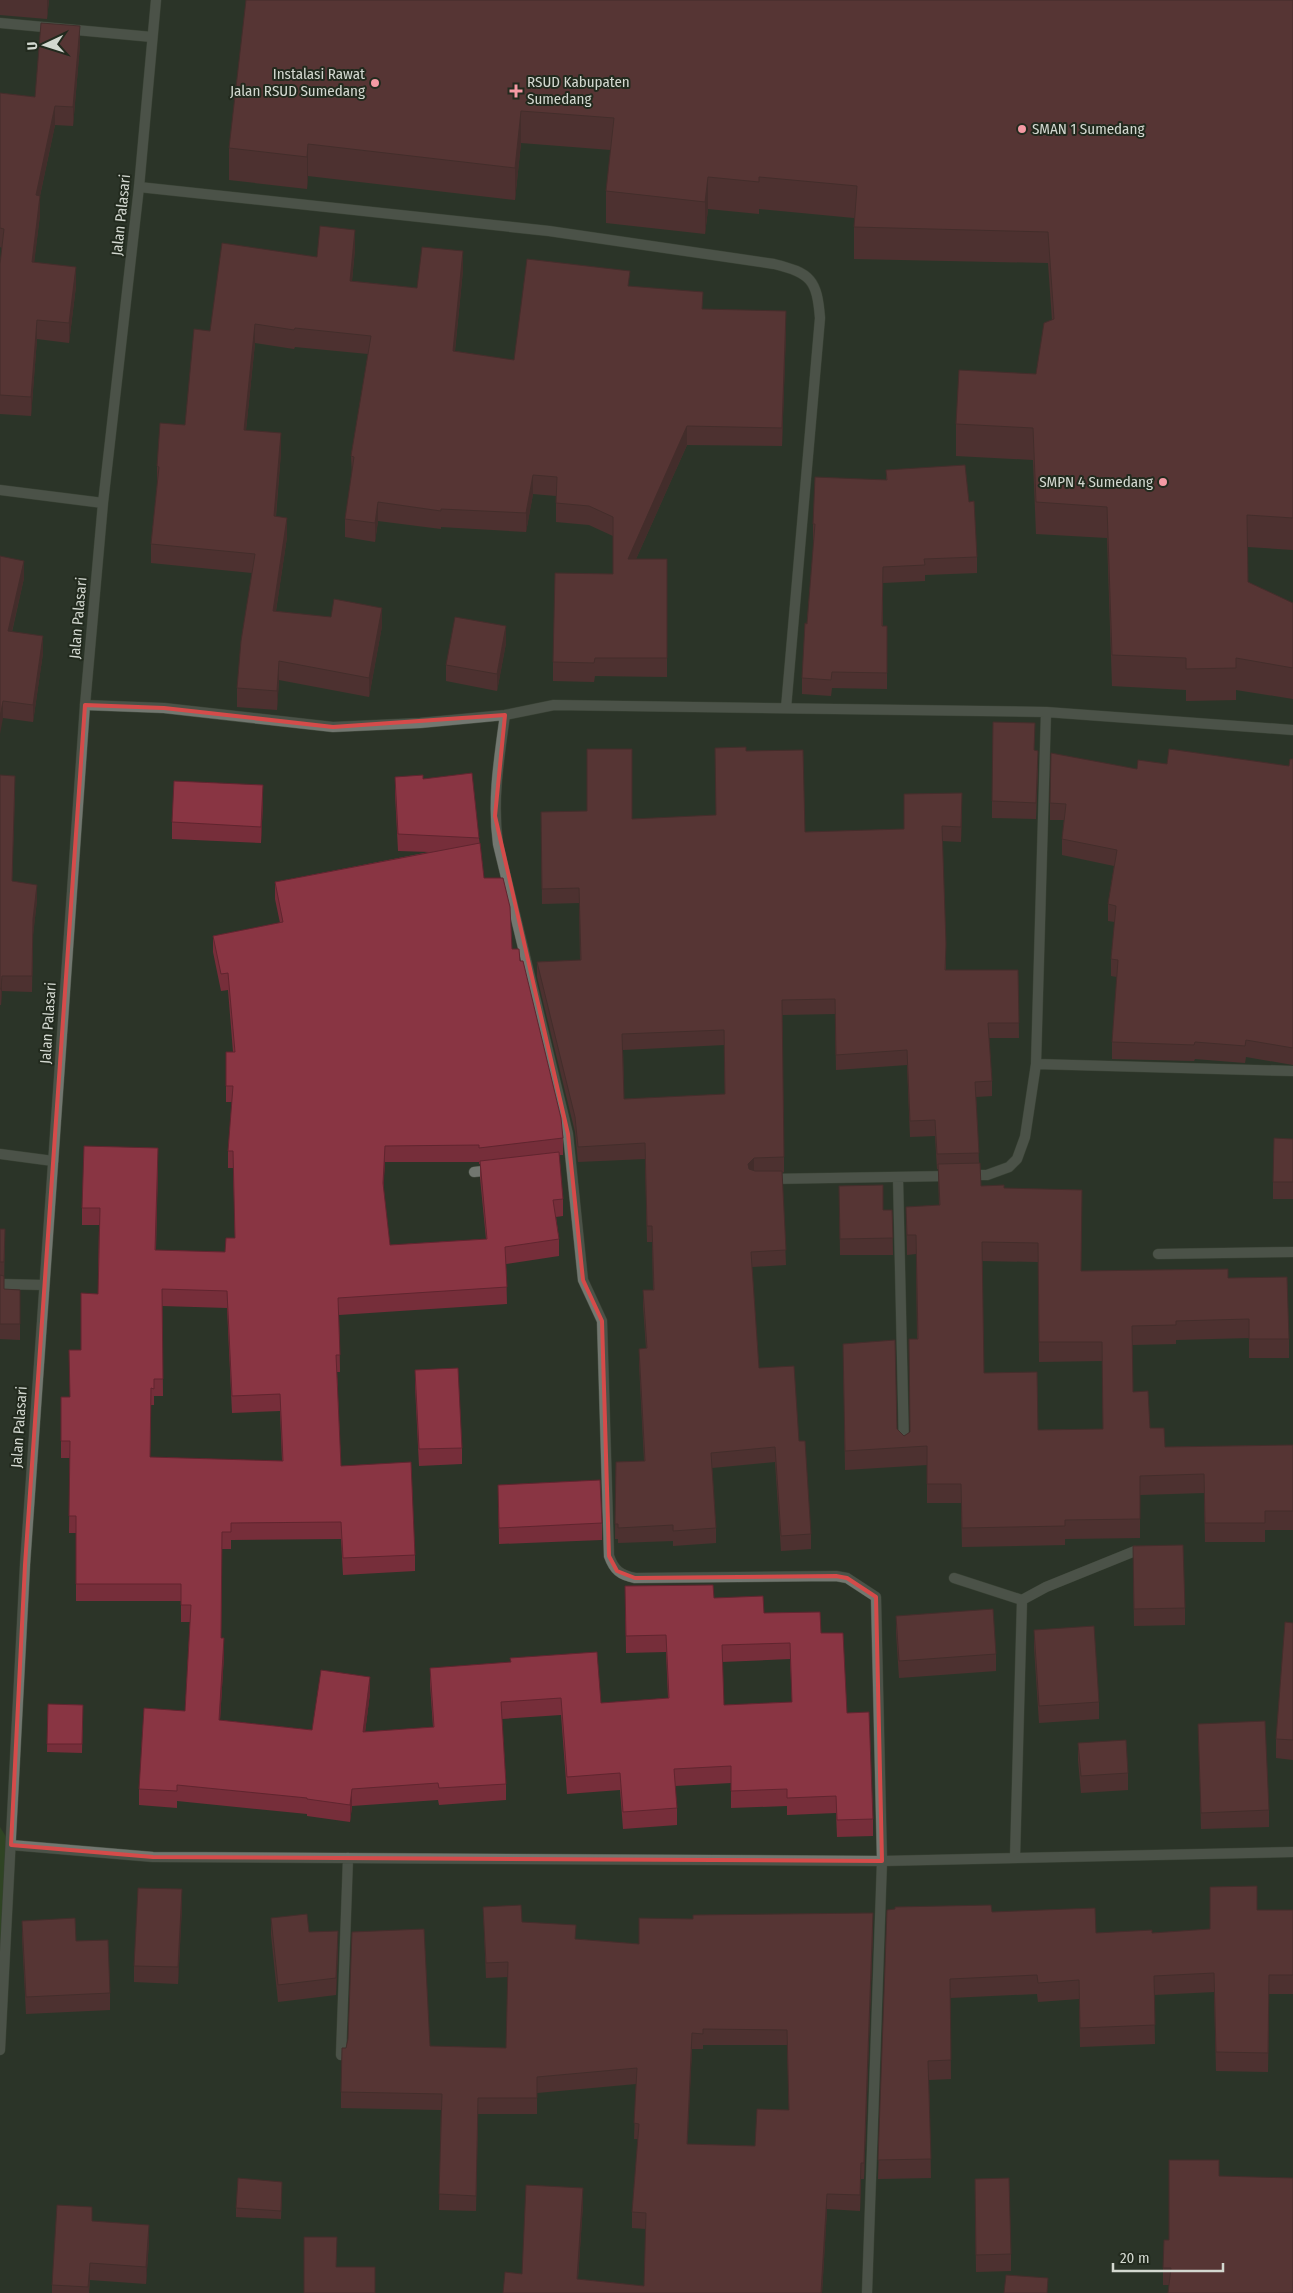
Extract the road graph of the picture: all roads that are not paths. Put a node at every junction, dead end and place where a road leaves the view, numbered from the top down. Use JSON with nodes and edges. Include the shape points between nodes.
{"nodes":[{"id":1,"x":156,"y":0,"type":"edge"},
{"id":2,"x":0,"y":23,"type":"edge"},
{"id":3,"x":152,"y":36,"type":"junction"},
{"id":4,"x":139,"y":187,"type":"junction"},
{"id":5,"x":0,"y":490,"type":"edge"},
{"id":6,"x":103,"y":503,"type":"junction"},
{"id":7,"x":85,"y":705,"type":"junction"},
{"id":8,"x":786,"y":708,"type":"junction"},
{"id":9,"x":1046,"y":712,"type":"junction"},
{"id":10,"x":505,"y":715,"type":"junction"},
{"id":11,"x":1293,"y":730,"type":"edge"},
{"id":12,"x":1036,"y":1064,"type":"junction"},
{"id":13,"x":1293,"y":1071,"type":"edge"},
{"id":14,"x":0,"y":1154,"type":"edge"},
{"id":15,"x":53,"y":1161,"type":"junction"},
{"id":16,"x":503,"y":1169,"type":"edge"},
{"id":17,"x":474,"y":1172,"type":"dead end"},
{"id":18,"x":898,"y":1177,"type":"junction"},
{"id":19,"x":755,"y":1180,"type":"edge"},
{"id":20,"x":1293,"y":1252,"type":"edge"},
{"id":21,"x":1158,"y":1254,"type":"dead end"},
{"id":22,"x":0,"y":1284,"type":"edge"},
{"id":23,"x":44,"y":1285,"type":"junction"},
{"id":24,"x":904,"y":1448,"type":"edge"},
{"id":25,"x":1135,"y":1552,"type":"edge"},
{"id":26,"x":954,"y":1578,"type":"dead end"},
{"id":27,"x":1022,"y":1600,"type":"junction"},
{"id":28,"x":11,"y":1845,"type":"junction"},
{"id":29,"x":1293,"y":1852,"type":"edge"},
{"id":30,"x":348,"y":1858,"type":"junction"},
{"id":31,"x":1015,"y":1858,"type":"junction"},
{"id":32,"x":882,"y":1862,"type":"junction"},
{"id":33,"x":0,"y":2050,"type":"edge"},
{"id":34,"x":341,"y":2055,"type":"edge"},
{"id":35,"x":867,"y":2293,"type":"edge"}],
"edges":[{"from":1,"to":3,"type":"street","name":"Jalan Palasari"},
{"from":2,"to":3,"type":"street"},
{"from":3,"to":4,"type":"street","name":"Jalan Palasari"},
{"from":4,"to":6,"type":"street","name":"Jalan Palasari"},
{"from":4,"to":8,"type":"street","via":[[549,231],[774,264],[795,269],[811,280],[818,295],[820,318]]},
{"from":5,"to":6,"type":"street"},
{"from":6,"to":7,"type":"street","name":"Jalan Palasari"},
{"from":7,"to":10,"type":"street","via":[[164,708],[333,728]]},
{"from":7,"to":15,"type":"street","name":"Jalan Palasari"},
{"from":8,"to":9,"type":"street"},
{"from":8,"to":10,"type":"street","via":[[554,705]]},
{"from":9,"to":11,"type":"street"},
{"from":9,"to":12,"type":"street"},
{"from":10,"to":32,"type":"street","via":[[495,788],[498,844],[562,1106],[566,1162],[583,1280],[600,1314],[604,1331],[612,1565],[625,1576],[635,1578],[836,1576],[847,1578],[876,1597]]},
{"from":12,"to":13,"type":"street"},
{"from":12,"to":18,"type":"street","via":[[1025,1137],[1017,1159],[1010,1167],[987,1175]]},
{"from":14,"to":15,"type":"street"},
{"from":15,"to":23,"type":"street","name":"Jalan Palasari"},
{"from":16,"to":17,"type":"street"},
{"from":18,"to":19,"type":"street"},
{"from":18,"to":24,"type":"street"},
{"from":20,"to":21,"type":"street"},
{"from":22,"to":23,"type":"street"},
{"from":23,"to":28,"type":"street","name":"Jalan Palasari","via":[[24,1565]]},
{"from":25,"to":27,"type":"street","via":[[1046,1587]]},
{"from":26,"to":27,"type":"street"},
{"from":27,"to":31,"type":"street"},
{"from":28,"to":30,"type":"street","via":[[153,1857]]},
{"from":28,"to":33,"type":"street","name":"Jalan Palasari"},
{"from":29,"to":31,"type":"street"},
{"from":30,"to":32,"type":"street"},
{"from":30,"to":34,"type":"street"},
{"from":31,"to":32,"type":"street"},
{"from":32,"to":35,"type":"street"}]}
